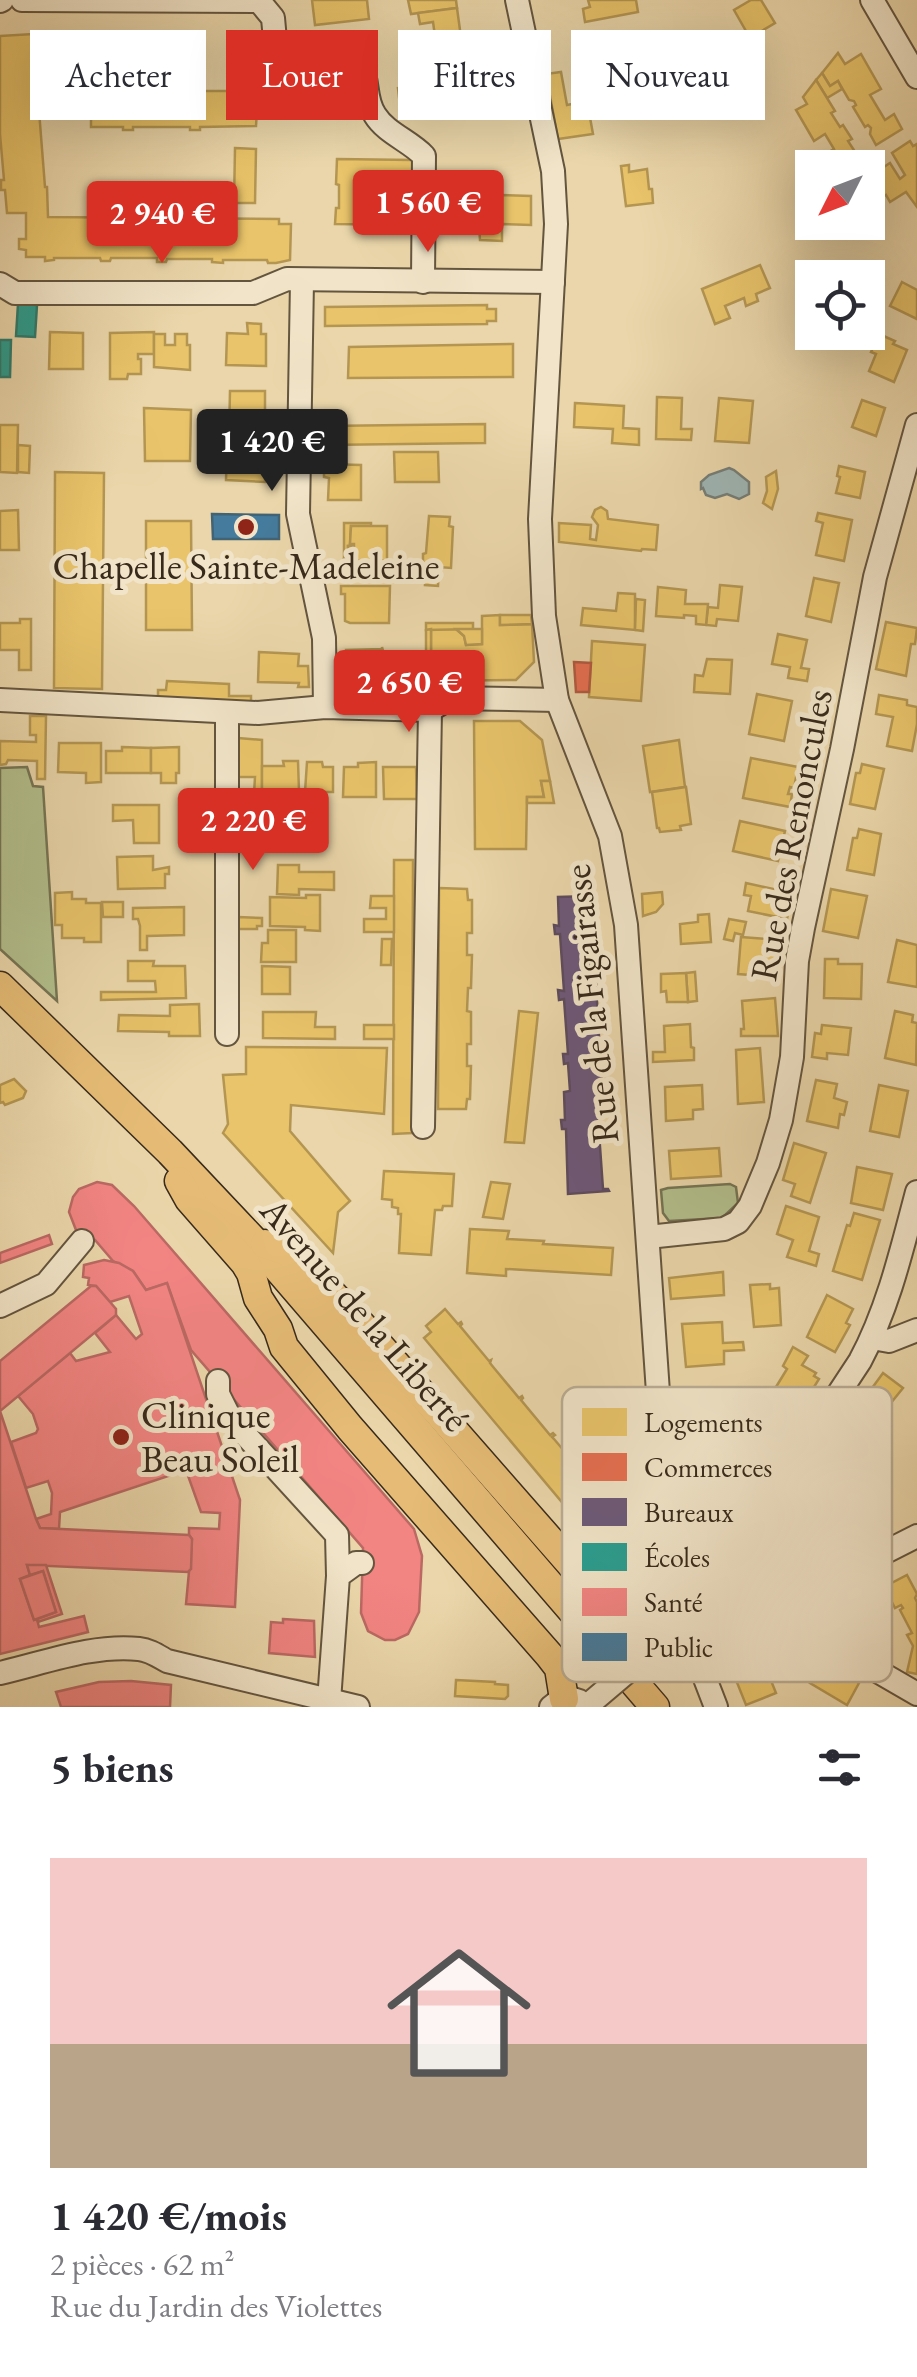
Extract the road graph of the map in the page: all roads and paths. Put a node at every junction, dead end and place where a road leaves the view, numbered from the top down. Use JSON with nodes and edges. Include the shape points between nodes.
{"nodes":[{"id":1,"x":22,"y":0,"type":"edge"},
{"id":2,"x":517,"y":0,"type":"edge"},
{"id":3,"x":872,"y":0,"type":"edge"},
{"id":4,"x":917,"y":77,"type":"edge"},
{"id":5,"x":302,"y":280,"type":"junction"},
{"id":6,"x":423,"y":282,"type":"junction"},
{"id":7,"x":553,"y":282,"type":"junction"},
{"id":8,"x":0,"y":284,"type":"edge"},
{"id":9,"x":917,"y":426,"type":"edge"},
{"id":10,"x":0,"y":700,"type":"edge"},
{"id":11,"x":557,"y":700,"type":"junction"},
{"id":12,"x":324,"y":707,"type":"junction"},
{"id":13,"x":430,"y":710,"type":"junction"},
{"id":14,"x":227,"y":712,"type":"junction"},
{"id":15,"x":0,"y":986,"type":"edge"},
{"id":16,"x":227,"y":1034,"type":"dead end"},
{"id":17,"x":422,"y":1127,"type":"dead end"},
{"id":18,"x":162,"y":1143,"type":"junction"},
{"id":19,"x":917,"y":1192,"type":"edge"},
{"id":20,"x":648,"y":1238,"type":"junction"},
{"id":21,"x":82,"y":1241,"type":"dead end"},
{"id":22,"x":254,"y":1241,"type":"junction"},
{"id":23,"x":0,"y":1306,"type":"edge"},
{"id":24,"x":917,"y":1330,"type":"edge"},
{"id":25,"x":872,"y":1338,"type":"junction"},
{"id":26,"x":218,"y":1381,"type":"dead end"},
{"id":27,"x":657,"y":1387,"type":"edge"},
{"id":28,"x":843,"y":1387,"type":"edge"},
{"id":29,"x":917,"y":1536,"type":"edge"},
{"id":30,"x":892,"y":1549,"type":"edge"},
{"id":31,"x":562,"y":1554,"type":"edge"},
{"id":32,"x":362,"y":1563,"type":"dead end"},
{"id":33,"x":338,"y":1576,"type":"junction"},
{"id":34,"x":562,"y":1599,"type":"edge"},
{"id":35,"x":0,"y":1672,"type":"edge"},
{"id":36,"x":562,"y":1674,"type":"edge"},
{"id":37,"x":892,"y":1680,"type":"edge"},
{"id":38,"x":609,"y":1682,"type":"edge"},
{"id":39,"x":633,"y":1682,"type":"edge"},
{"id":40,"x":706,"y":1682,"type":"edge"},
{"id":41,"x":917,"y":1694,"type":"edge"},
{"id":42,"x":329,"y":1701,"type":"junction"},
{"id":43,"x":577,"y":1704,"type":"edge"},
{"id":44,"x":358,"y":1707,"type":"edge"},
{"id":45,"x":655,"y":1707,"type":"edge"},
{"id":46,"x":716,"y":1707,"type":"edge"}],
"edges":[{"from":1,"to":6,"type":"street","via":[[259,1],[273,18],[276,51],[356,58],[372,113],[424,156]]},
{"from":2,"to":7,"type":"street","name":"Rue de la Figairasse","via":[[553,172]]},
{"from":3,"to":4,"type":"street"},
{"from":5,"to":6,"type":"street"},
{"from":5,"to":8,"type":"street","via":[[253,292],[15,292]]},
{"from":5,"to":12,"type":"street","via":[[298,514],[324,638]]},
{"from":6,"to":7,"type":"street"},
{"from":7,"to":11,"type":"street","name":"Rue de la Figairasse","via":[[540,519],[544,616]]},
{"from":9,"to":20,"type":"street","name":"Rue des Renoncules","via":[[875,577],[803,928],[792,1056],[768,1162],[738,1222]]},
{"from":10,"to":14,"type":"street"},
{"from":11,"to":13,"type":"street","via":[[450,698]]},
{"from":11,"to":20,"type":"street","name":"Rue de la Figairasse","via":[[610,836],[626,926]]},
{"from":12,"to":13,"type":"street"},
{"from":12,"to":14,"type":"street"},
{"from":13,"to":17,"type":"street"},
{"from":14,"to":16,"type":"street"},
{"from":15,"to":18,"type":"main road","name":"Avenue de la Liberté"},
{"from":18,"to":22,"type":"main road","name":"Avenue de la Liberté"},
{"from":18,"to":36,"type":"main road","via":[[189,1199],[250,1273],[284,1348]]},
{"from":19,"to":25,"type":"street"},
{"from":20,"to":27,"type":"street","name":"Rue de la Figairasse"},
{"from":21,"to":23,"type":"street","via":[[46,1284]]},
{"from":22,"to":31,"type":"main road","via":[[286,1251],[313,1274]]},
{"from":22,"to":34,"type":"main road","name":"Avenue de la Liberté"},
{"from":24,"to":25,"type":"street","via":[[889,1341]]},
{"from":25,"to":28,"type":"street"},
{"from":26,"to":33,"type":"street","via":[[230,1418],[338,1535]]},
{"from":29,"to":30,"type":"street"},
{"from":32,"to":33,"type":"street"},
{"from":33,"to":42,"type":"street"},
{"from":35,"to":42,"type":"street","via":[[140,1649]]},
{"from":37,"to":41,"type":"street"},
{"from":38,"to":43,"type":"street","bridge":true},
{"from":39,"to":45,"type":"main road","name":"Avenue de la Liberté"},
{"from":40,"to":46,"type":"street"},
{"from":42,"to":44,"type":"street"}]}
